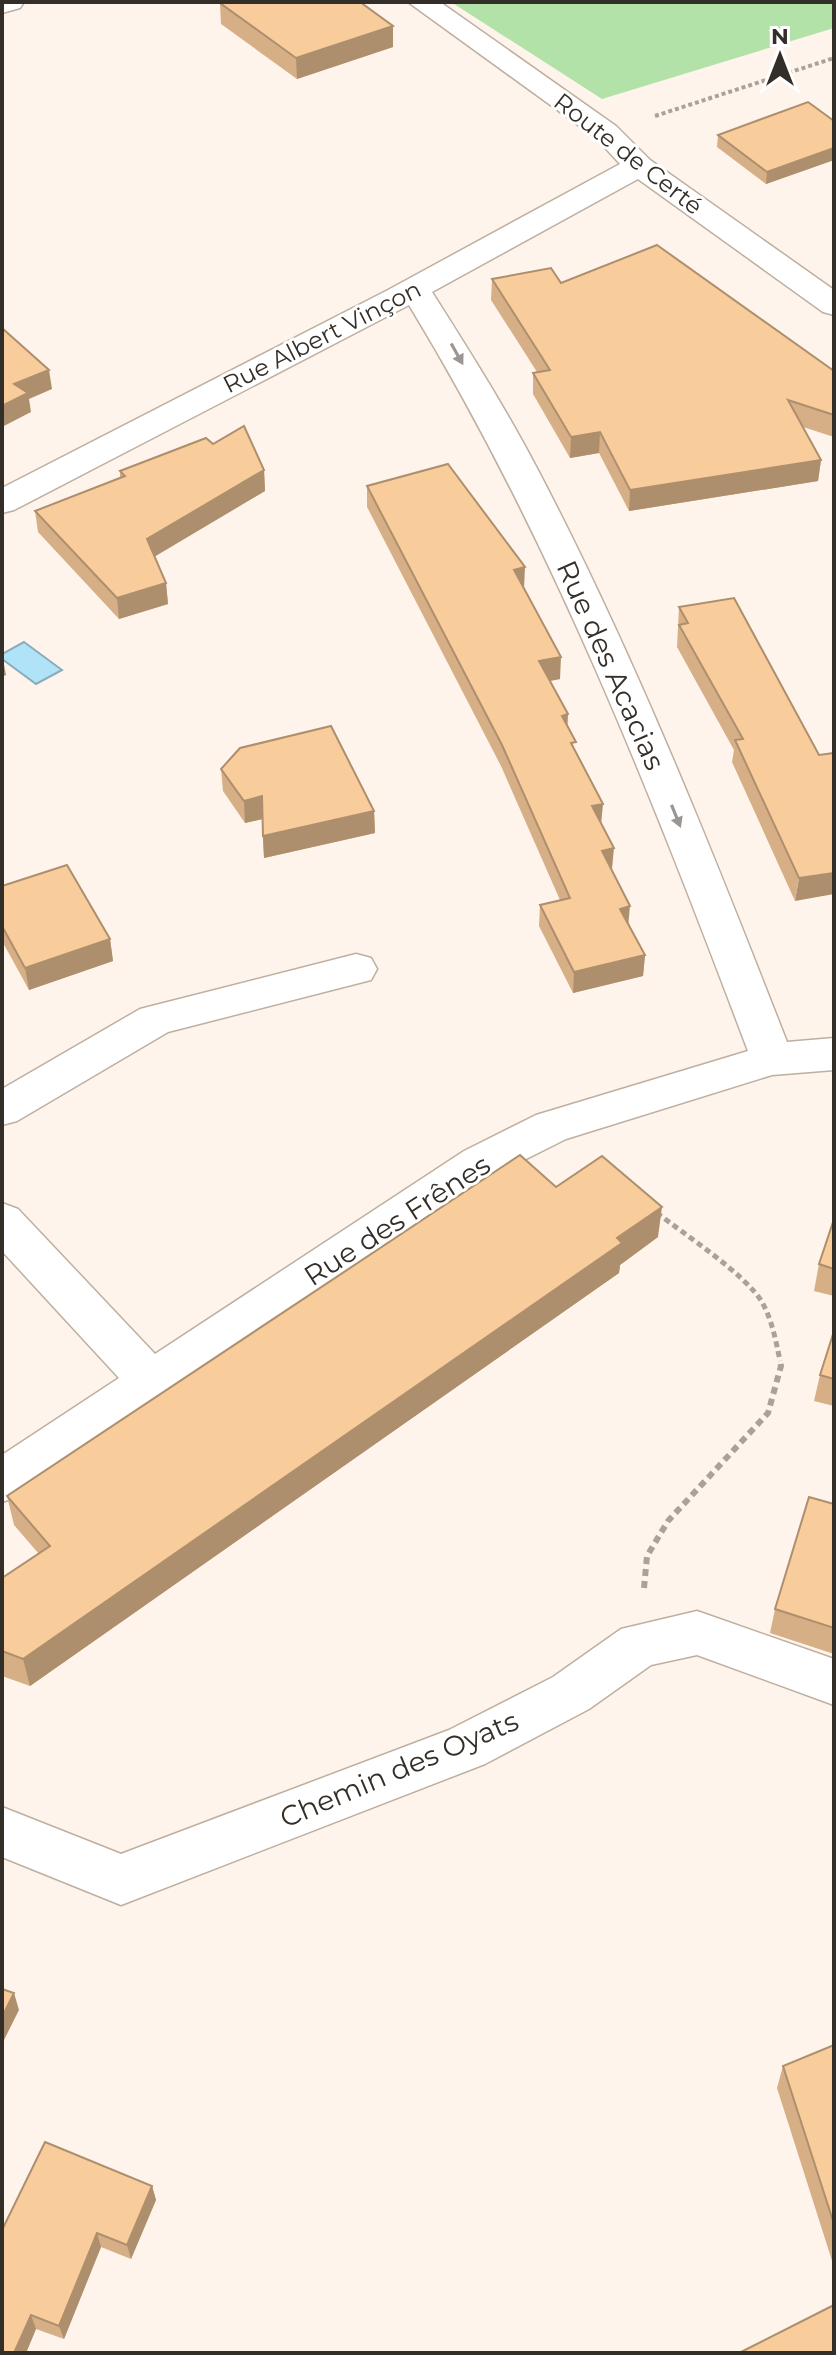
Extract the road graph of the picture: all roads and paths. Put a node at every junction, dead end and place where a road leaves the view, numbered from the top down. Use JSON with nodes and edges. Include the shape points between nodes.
{"nodes":[{"id":1,"x":10,"y":2,"type":"edge"},
{"id":2,"x":422,"y":2,"type":"edge"},
{"id":3,"x":2,"y":5,"type":"edge"},
{"id":4,"x":834,"y":58,"type":"edge"},
{"id":5,"x":606,"y":132,"type":"junction"},
{"id":6,"x":639,"y":166,"type":"junction"},
{"id":7,"x":415,"y":289,"type":"junction"},
{"id":8,"x":834,"y":305,"type":"edge"},
{"id":9,"x":2,"y":502,"type":"edge"},
{"id":10,"x":356,"y":969,"type":"dead end"},
{"id":11,"x":834,"y":1054,"type":"edge"},
{"id":12,"x":772,"y":1059,"type":"junction"},
{"id":13,"x":2,"y":1109,"type":"edge"},
{"id":14,"x":654,"y":1211,"type":"edge"},
{"id":15,"x":2,"y":1221,"type":"edge"},
{"id":16,"x":151,"y":1381,"type":"junction"},
{"id":17,"x":2,"y":1481,"type":"edge"},
{"id":18,"x":639,"y":1645,"type":"junction"},
{"id":19,"x":834,"y":1682,"type":"edge"},
{"id":20,"x":2,"y":1832,"type":"edge"}],
"edges":[{"from":1,"to":3,"type":"main road"},
{"from":2,"to":5,"type":"main road","name":"Route de Certé"},
{"from":4,"to":5,"type":"path"},
{"from":5,"to":6,"type":"main road","name":"Route de Certé"},
{"from":6,"to":7,"type":"main road","name":"Rue Albert Vinçon"},
{"from":6,"to":8,"type":"main road","name":"Route de Certé"},
{"from":7,"to":9,"type":"main road","name":"Rue Albert Vinçon"},
{"from":7,"to":12,"type":"main road","name":"Rue des Acacias","one_way":true,"via":[[536,495],[662,783]]},
{"from":10,"to":13,"type":"main road","via":[[155,1020]]},
{"from":11,"to":12,"type":"main road","name":"Rue des Frênes"},
{"from":12,"to":16,"type":"main road","name":"Rue des Frênes","via":[[551,1127],[479,1163]]},
{"from":14,"to":18,"type":"path","via":[[761,1300],[781,1366],[768,1413],[668,1521],[647,1556]]},
{"from":15,"to":16,"type":"main road"},
{"from":16,"to":17,"type":"main road","name":"Rue des Frênes"},
{"from":18,"to":19,"type":"main road","name":"Chemin des Oyats","via":[[697,1633]]},
{"from":18,"to":20,"type":"main road","name":"Chemin des Oyats","via":[[571,1693],[467,1747],[121,1880]]}]}
